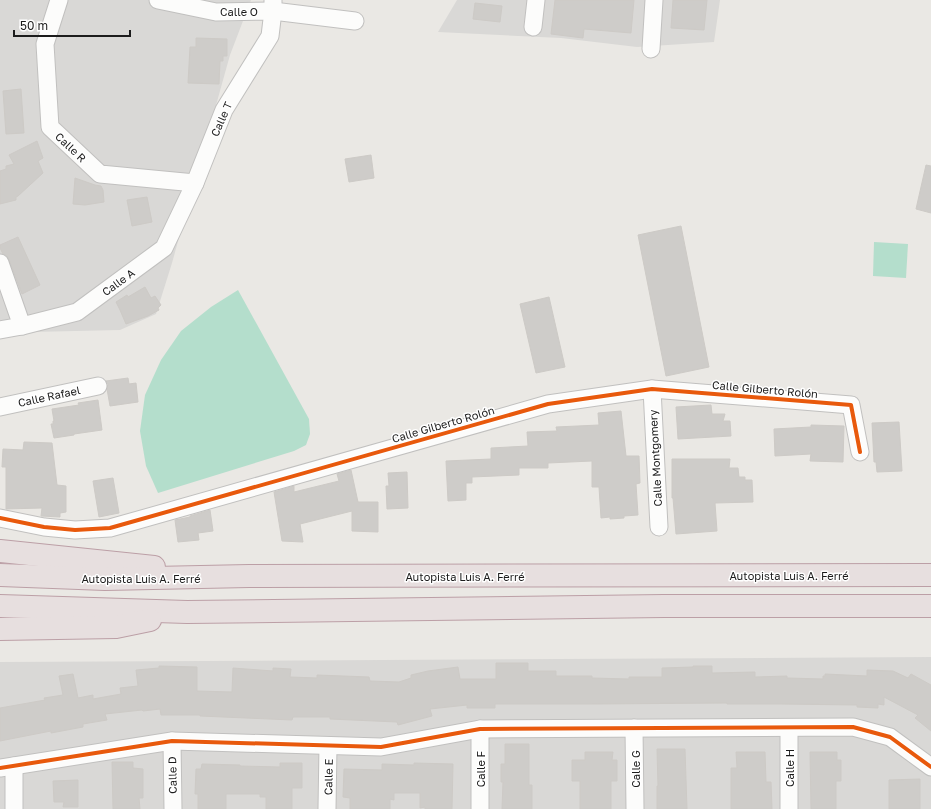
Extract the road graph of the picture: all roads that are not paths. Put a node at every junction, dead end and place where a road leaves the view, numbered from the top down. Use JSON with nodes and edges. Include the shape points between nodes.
{"nodes":[{"id":1,"x":59,"y":0,"type":"edge"},
{"id":2,"x":158,"y":0,"type":"edge"},
{"id":3,"x":536,"y":0,"type":"edge"},
{"id":4,"x":654,"y":0,"type":"edge"},
{"id":5,"x":273,"y":6,"type":"edge"},
{"id":6,"x":355,"y":21,"type":"dead end"},
{"id":7,"x":533,"y":27,"type":"dead end"},
{"id":8,"x":651,"y":49,"type":"dead end"},
{"id":9,"x":195,"y":183,"type":"junction"},
{"id":10,"x":0,"y":263,"type":"edge"},
{"id":11,"x":22,"y":326,"type":"junction"},
{"id":12,"x":0,"y":330,"type":"edge"},
{"id":13,"x":98,"y":386,"type":"dead end"},
{"id":14,"x":652,"y":388,"type":"junction"},
{"id":15,"x":0,"y":406,"type":"edge"},
{"id":16,"x":860,"y":452,"type":"dead end"},
{"id":17,"x":0,"y":518,"type":"edge"},
{"id":18,"x":659,"y":527,"type":"dead end"},
{"id":19,"x":0,"y":551,"type":"edge"},
{"id":20,"x":0,"y":575,"type":"edge"},
{"id":21,"x":931,"y":575,"type":"edge"},
{"id":22,"x":249,"y":576,"type":"junction"},
{"id":23,"x":0,"y":606,"type":"edge"},
{"id":24,"x":931,"y":606,"type":"edge"},
{"id":25,"x":187,"y":612,"type":"junction"},
{"id":26,"x":0,"y":629,"type":"edge"},
{"id":27,"x":634,"y":728,"type":"junction"},
{"id":28,"x":789,"y":728,"type":"junction"},
{"id":29,"x":480,"y":730,"type":"junction"},
{"id":30,"x":172,"y":741,"type":"junction"},
{"id":31,"x":328,"y":746,"type":"junction"},
{"id":32,"x":7,"y":767,"type":"edge"},
{"id":33,"x":931,"y":767,"type":"edge"},
{"id":34,"x":14,"y":809,"type":"edge"},
{"id":35,"x":173,"y":809,"type":"edge"},
{"id":36,"x":328,"y":809,"type":"edge"},
{"id":37,"x":480,"y":809,"type":"edge"},
{"id":38,"x":635,"y":809,"type":"edge"},
{"id":39,"x":789,"y":809,"type":"edge"}],
"edges":[{"from":1,"to":9,"type":"street","name":"Calle R","via":[[45,44],[50,127],[100,174]]},
{"from":2,"to":5,"type":"street","name":"Calle O","via":[[216,12]]},
{"from":3,"to":7,"type":"street"},
{"from":4,"to":8,"type":"street"},
{"from":5,"to":6,"type":"street","name":"Calle O"},
{"from":5,"to":9,"type":"street","name":"Calle T","via":[[270,36],[224,110]]},
{"from":9,"to":11,"type":"street","name":"Calle A","via":[[164,248],[77,312]]},
{"from":10,"to":11,"type":"street"},
{"from":11,"to":12,"type":"street","name":"Calle A"},
{"from":13,"to":15,"type":"street","name":"Calle Rafael"},
{"from":14,"to":16,"type":"street","name":"Calle Gilberto Rolón","via":[[851,405]]},
{"from":14,"to":17,"type":"street","name":"Calle Gilberto Rolón","via":[[548,404],[110,528],[75,530]]},
{"from":14,"to":18,"type":"street","name":"Calle Montgomery"},
{"from":19,"to":22,"type":"highway"},
{"from":20,"to":22,"type":"highway","name":"Autopista Luis A. Ferré","via":[[105,579]]},
{"from":21,"to":22,"type":"highway","name":"Autopista Luis A. Ferré"},
{"from":23,"to":25,"type":"highway"},
{"from":24,"to":25,"type":"highway","via":[[664,606]]},
{"from":25,"to":26,"type":"highway","via":[[116,627]]},
{"from":27,"to":28,"type":"street"},
{"from":27,"to":29,"type":"street"},
{"from":27,"to":38,"type":"street","name":"Calle G"},
{"from":28,"to":33,"type":"street","via":[[853,727],[890,737]]},
{"from":28,"to":39,"type":"street","name":"Calle H"},
{"from":29,"to":31,"type":"street","via":[[381,747]]},
{"from":29,"to":37,"type":"street","name":"Calle F"},
{"from":30,"to":31,"type":"street"},
{"from":30,"to":32,"type":"street"},
{"from":30,"to":35,"type":"street","name":"Calle D"},
{"from":31,"to":36,"type":"street","name":"Calle E"},
{"from":32,"to":34,"type":"street"}]}
